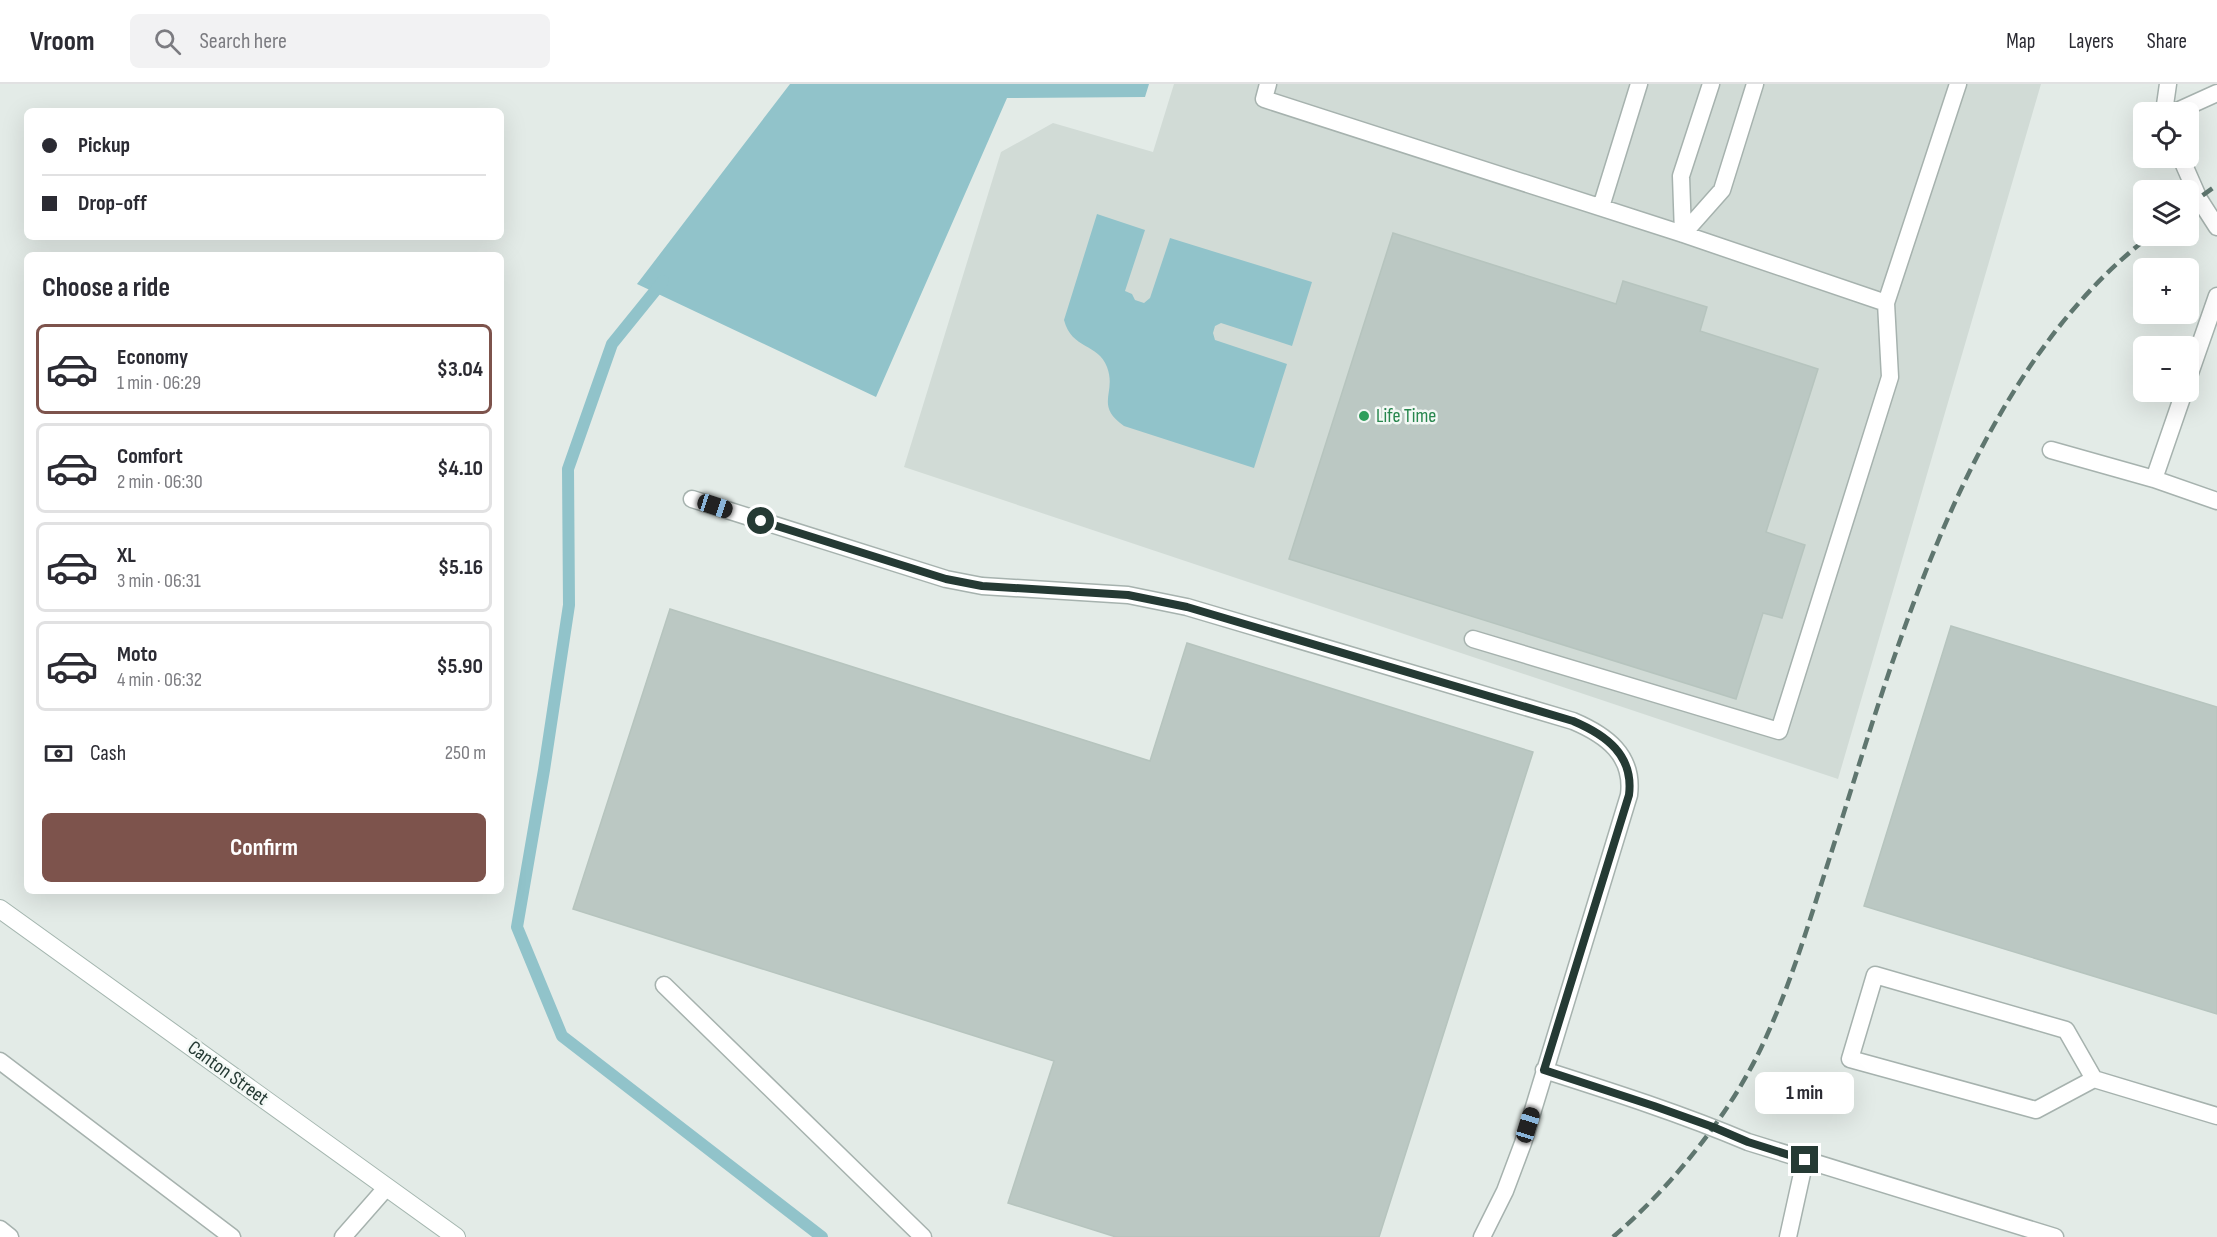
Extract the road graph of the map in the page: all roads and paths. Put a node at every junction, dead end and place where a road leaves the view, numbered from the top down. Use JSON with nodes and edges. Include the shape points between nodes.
{"nodes":[{"id":1,"x":1268,"y":84,"type":"edge"},
{"id":2,"x":1639,"y":84,"type":"edge"},
{"id":3,"x":1712,"y":84,"type":"edge"},
{"id":4,"x":1755,"y":84,"type":"edge"},
{"id":5,"x":1958,"y":84,"type":"edge"},
{"id":6,"x":2168,"y":84,"type":"edge"},
{"id":7,"x":2217,"y":93,"type":"edge"},
{"id":8,"x":2165,"y":102,"type":"edge"},
{"id":9,"x":2197,"y":102,"type":"edge"},
{"id":10,"x":2185,"y":168,"type":"edge"},
{"id":11,"x":1601,"y":207,"type":"junction"},
{"id":12,"x":2217,"y":226,"type":"edge"},
{"id":13,"x":1683,"y":234,"type":"junction"},
{"id":14,"x":2217,"y":296,"type":"edge"},
{"id":15,"x":1886,"y":303,"type":"junction"},
{"id":16,"x":2199,"y":348,"type":"edge"},
{"id":17,"x":2181,"y":402,"type":"edge"},
{"id":18,"x":2051,"y":450,"type":"dead end"},
{"id":19,"x":2154,"y":479,"type":"junction"},
{"id":20,"x":692,"y":499,"type":"dead end"},
{"id":21,"x":2217,"y":501,"type":"edge"},
{"id":22,"x":1473,"y":639,"type":"dead end"},
{"id":23,"x":0,"y":909,"type":"edge"},
{"id":24,"x":664,"y":985,"type":"dead end"},
{"id":25,"x":0,"y":1061,"type":"edge"},
{"id":26,"x":1544,"y":1070,"type":"junction"},
{"id":27,"x":2094,"y":1079,"type":"junction"},
{"id":28,"x":2217,"y":1116,"type":"edge"},
{"id":29,"x":1805,"y":1160,"type":"junction"},
{"id":30,"x":386,"y":1188,"type":"junction"},
{"id":31,"x":0,"y":1229,"type":"edge"},
{"id":32,"x":10,"y":1237,"type":"edge"},
{"id":33,"x":232,"y":1237,"type":"edge"},
{"id":34,"x":343,"y":1237,"type":"edge"},
{"id":35,"x":456,"y":1237,"type":"edge"},
{"id":36,"x":923,"y":1237,"type":"edge"},
{"id":37,"x":1482,"y":1237,"type":"edge"},
{"id":38,"x":1788,"y":1237,"type":"edge"},
{"id":39,"x":2055,"y":1237,"type":"edge"}],
"edges":[{"from":1,"to":11,"type":"lane","via":[[1264,99]]},
{"from":2,"to":11,"type":"lane"},
{"from":3,"to":13,"type":"lane","via":[[1681,176]]},
{"from":4,"to":13,"type":"lane","via":[[1722,190]]},
{"from":5,"to":15,"type":"lane"},
{"from":6,"to":8,"type":"lane"},
{"from":7,"to":9,"type":"lane"},
{"from":10,"to":12,"type":"lane"},
{"from":11,"to":13,"type":"lane"},
{"from":13,"to":15,"type":"lane"},
{"from":14,"to":16,"type":"lane"},
{"from":15,"to":22,"type":"lane","via":[[1890,377],[1779,730]]},
{"from":17,"to":19,"type":"lane"},
{"from":18,"to":19,"type":"lane"},
{"from":19,"to":21,"type":"lane"},
{"from":20,"to":26,"type":"lane","via":[[946,579],[982,586],[1128,595],[1187,607],[1573,721],[1597,732],[1626,763],[1631,780],[1629,795]]},
{"from":23,"to":30,"type":"main road","name":"Canton Street"},
{"from":24,"to":36,"type":"lane"},
{"from":25,"to":33,"type":"lane"},
{"from":26,"to":29,"type":"lane"},
{"from":26,"to":37,"type":"lane","via":[[1509,1181]]},
{"from":27,"to":27,"type":"lane","via":[[2066,1030],[1875,975],[1850,1059],[2036,1110]]},
{"from":27,"to":28,"type":"lane"},
{"from":29,"to":38,"type":"lane"},
{"from":29,"to":39,"type":"lane"},
{"from":30,"to":34,"type":"lane"},
{"from":30,"to":35,"type":"main road","name":"Canton Street"},
{"from":31,"to":32,"type":"lane"}]}
